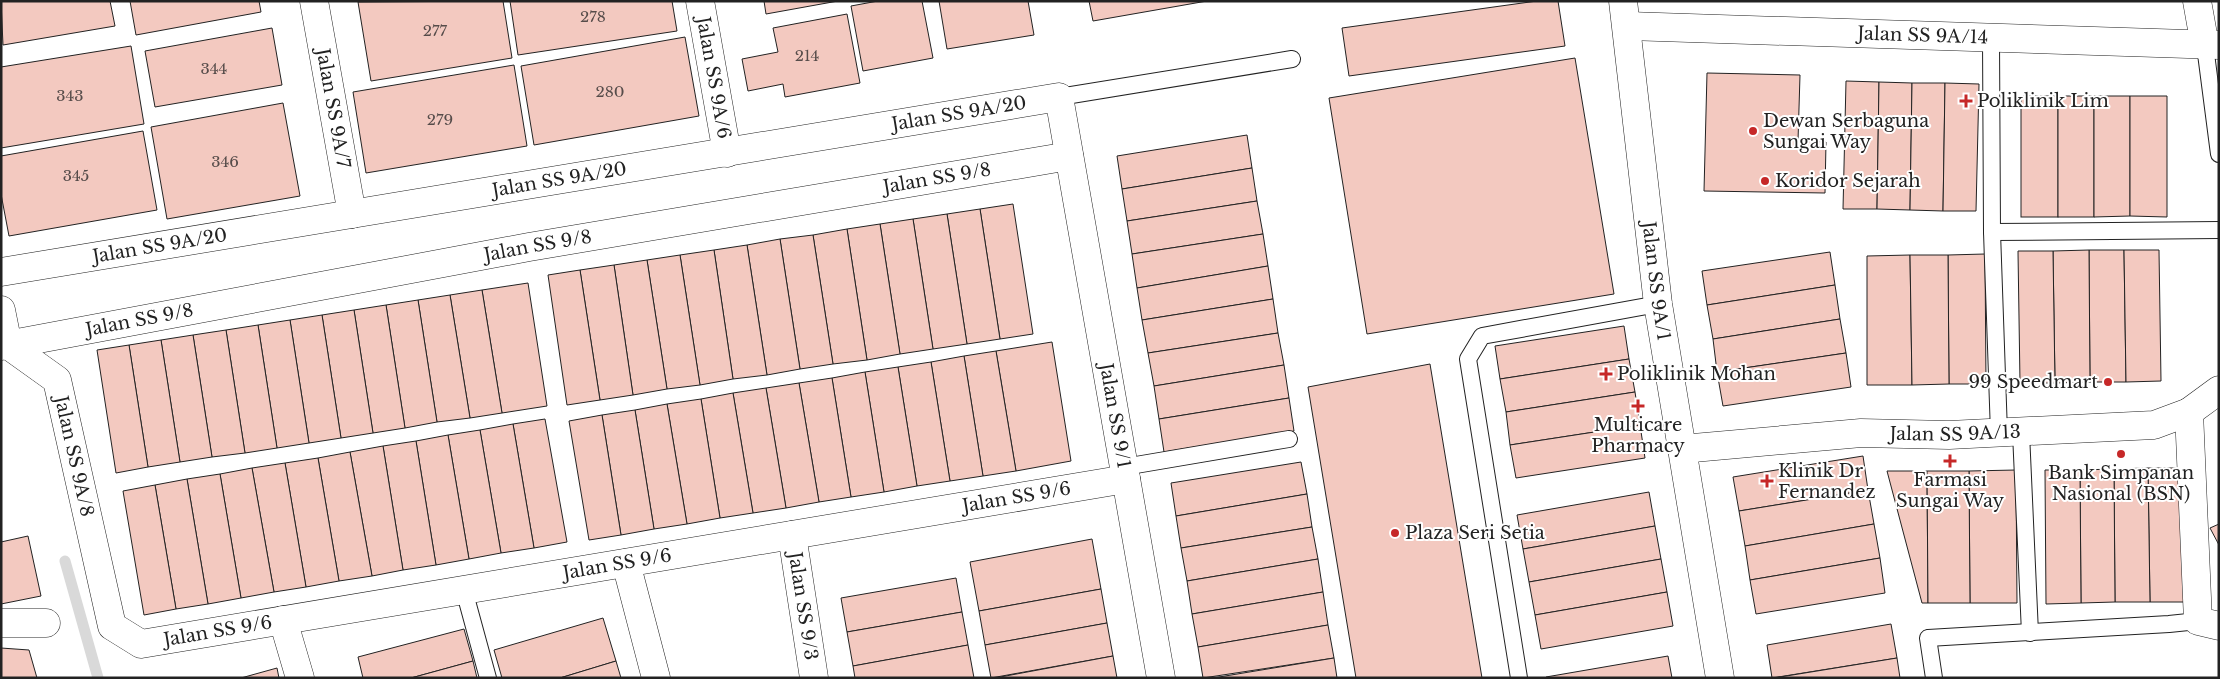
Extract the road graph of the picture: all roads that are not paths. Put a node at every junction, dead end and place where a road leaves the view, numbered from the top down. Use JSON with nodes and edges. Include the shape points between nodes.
{"nodes":[{"id":1,"x":314,"y":1,"type":"edge"},
{"id":2,"x":700,"y":1,"type":"edge"},
{"id":3,"x":2197,"y":1,"type":"edge"},
{"id":4,"x":1625,"y":14,"type":"edge"},
{"id":5,"x":1991,"y":39,"type":"junction"},
{"id":6,"x":2212,"y":46,"type":"edge"},
{"id":7,"x":1292,"y":59,"type":"dead end"},
{"id":8,"x":1059,"y":97,"type":"junction"},
{"id":9,"x":727,"y":153,"type":"junction"},
{"id":10,"x":2219,"y":154,"type":"edge"},
{"id":11,"x":1069,"y":156,"type":"junction"},
{"id":12,"x":352,"y":214,"type":"junction"},
{"id":13,"x":2219,"y":230,"type":"edge"},
{"id":14,"x":1992,"y":232,"type":"junction"},
{"id":15,"x":1,"y":272,"type":"edge"},
{"id":16,"x":1658,"y":304,"type":"junction"},
{"id":17,"x":1,"y":310,"type":"edge"},
{"id":18,"x":4,"y":346,"type":"edge"},
{"id":19,"x":2219,"y":390,"type":"edge"},
{"id":20,"x":2188,"y":412,"type":"junction"},
{"id":21,"x":2010,"y":433,"type":"junction"},
{"id":22,"x":1289,"y":440,"type":"dead end"},
{"id":23,"x":1682,"y":448,"type":"junction"},
{"id":24,"x":1125,"y":473,"type":"junction"},
{"id":25,"x":792,"y":535,"type":"junction"},
{"id":26,"x":626,"y":563,"type":"junction"},
{"id":27,"x":464,"y":590,"type":"junction"},
{"id":28,"x":283,"y":620,"type":"junction"},
{"id":29,"x":1,"y":623,"type":"edge"},
{"id":30,"x":46,"y":623,"type":"dead end"},
{"id":31,"x":2209,"y":623,"type":"edge"},
{"id":32,"x":112,"y":626,"type":"joint"},
{"id":33,"x":2030,"y":633,"type":"junction"},
{"id":34,"x":300,"y":678,"type":"edge"},
{"id":35,"x":488,"y":678,"type":"edge"},
{"id":36,"x":656,"y":678,"type":"edge"},
{"id":37,"x":814,"y":678,"type":"edge"},
{"id":38,"x":1161,"y":678,"type":"edge"},
{"id":39,"x":1519,"y":678,"type":"edge"},
{"id":40,"x":1720,"y":678,"type":"edge"},
{"id":41,"x":1934,"y":678,"type":"edge"}],
"edges":[{"from":1,"to":12,"type":"street","name":"Jalan SS 9A/7"},
{"from":2,"to":9,"type":"street","name":"Jalan SS 9A/6"},
{"from":3,"to":6,"type":"street"},
{"from":4,"to":5,"type":"street","name":"Jalan SS 9A/14"},
{"from":4,"to":16,"type":"street","name":"Jalan SS 9A/1"},
{"from":5,"to":6,"type":"street","name":"Jalan SS 9A/14"},
{"from":5,"to":14,"type":"lane"},
{"from":6,"to":10,"type":"lane"},
{"from":7,"to":8,"type":"lane"},
{"from":8,"to":9,"type":"street","name":"Jalan SS 9A/20"},
{"from":8,"to":11,"type":"street"},
{"from":9,"to":12,"type":"street","name":"Jalan SS 9A/20"},
{"from":11,"to":18,"type":"street","name":"Jalan SS 9/8","via":[[529,247]]},
{"from":11,"to":24,"type":"street","name":"Jalan SS 9/1"},
{"from":12,"to":15,"type":"street","name":"Jalan SS 9A/20"},
{"from":13,"to":14,"type":"lane"},
{"from":14,"to":21,"type":"lane"},
{"from":16,"to":23,"type":"street","name":"Jalan SS 9A/1"},
{"from":16,"to":39,"type":"lane","via":[[1482,336],[1468,359]]},
{"from":17,"to":18,"type":"street"},
{"from":18,"to":32,"type":"street","name":"Jalan SS 9A/8","via":[[57,380]]},
{"from":19,"to":20,"type":"street","name":"Jalan SS 9A/13"},
{"from":20,"to":21,"type":"street","name":"Jalan SS 9A/13","via":[[2154,426]]},
{"from":20,"to":31,"type":"street"},
{"from":21,"to":23,"type":"street","name":"Jalan SS 9A/13","via":[[1949,436],[1861,433]]},
{"from":21,"to":33,"type":"lane"},
{"from":22,"to":24,"type":"lane"},
{"from":23,"to":40,"type":"street","name":"Jalan SS 9A/1"},
{"from":24,"to":25,"type":"street","name":"Jalan SS 9/6"},
{"from":24,"to":38,"type":"street","name":"Jalan SS 9/1"},
{"from":25,"to":26,"type":"street","name":"Jalan SS 9/6"},
{"from":25,"to":37,"type":"street","name":"Jalan SS 9/3"},
{"from":26,"to":27,"type":"street","name":"Jalan SS 9/6"},
{"from":26,"to":36,"type":"street"},
{"from":27,"to":28,"type":"street","name":"Jalan SS 9/6"},
{"from":27,"to":35,"type":"lane"},
{"from":28,"to":32,"type":"street","name":"Jalan SS 9/6","via":[[141,644]]},
{"from":28,"to":34,"type":"street"},
{"from":29,"to":30,"type":"street"},
{"from":31,"to":33,"type":"lane"},
{"from":33,"to":41,"type":"lane","via":[[1928,638]]}]}
